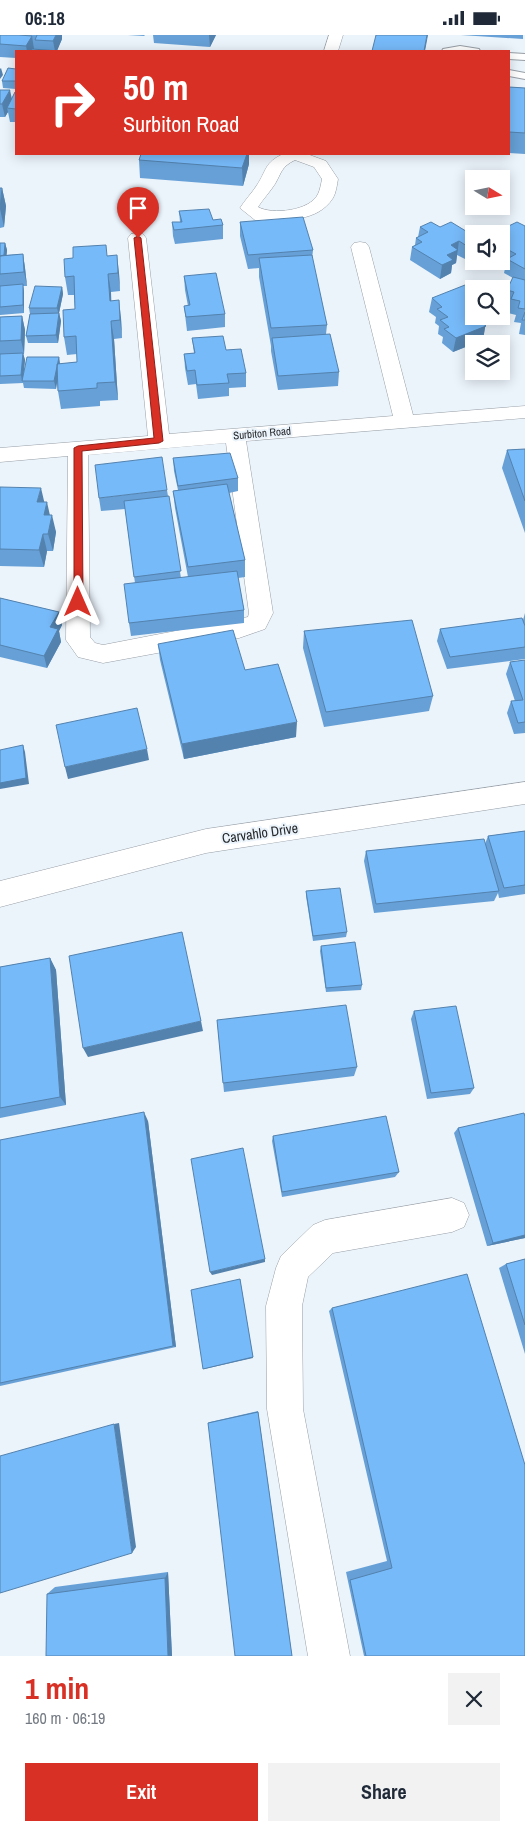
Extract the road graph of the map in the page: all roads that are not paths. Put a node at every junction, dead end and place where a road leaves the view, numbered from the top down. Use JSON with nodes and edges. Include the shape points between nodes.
{"nodes":[{"id":1,"x":336,"y":35,"type":"edge"},
{"id":2,"x":331,"y":50,"type":"edge"},
{"id":3,"x":454,"y":50,"type":"edge"},
{"id":4,"x":468,"y":50,"type":"edge"},
{"id":5,"x":510,"y":56,"type":"edge"},
{"id":6,"x":525,"y":57,"type":"edge"},
{"id":7,"x":510,"y":73,"type":"edge"},
{"id":8,"x":525,"y":76,"type":"edge"},
{"id":9,"x":293,"y":155,"type":"edge"},
{"id":10,"x":298,"y":155,"type":"edge"},
{"id":11,"x":138,"y":238,"type":"dead end"},
{"id":12,"x":360,"y":247,"type":"dead end"},
{"id":13,"x":525,"y":412,"type":"edge"},
{"id":14,"x":404,"y":421,"type":"junction"},
{"id":15,"x":235,"y":435,"type":"junction"},
{"id":16,"x":159,"y":441,"type":"junction"},
{"id":17,"x":78,"y":448,"type":"junction"},
{"id":18,"x":0,"y":455,"type":"edge"},
{"id":19,"x":525,"y":793,"type":"edge"},
{"id":20,"x":0,"y":894,"type":"edge"},
{"id":21,"x":452,"y":1215,"type":"dead end"},
{"id":22,"x":329,"y":1656,"type":"edge"}],
"edges":[{"from":1,"to":2,"type":"street"},
{"from":3,"to":4,"type":"lane"},
{"from":5,"to":6,"type":"lane"},
{"from":7,"to":8,"type":"lane"},
{"from":9,"to":10,"type":"street","via":[[272,170],[267,183],[248,208],[261,216],[292,215],[315,208],[326,196],[330,179],[320,164]]},
{"from":11,"to":16,"type":"street"},
{"from":12,"to":14,"type":"street"},
{"from":13,"to":14,"type":"street","name":"Surbiton Road"},
{"from":14,"to":15,"type":"street","name":"Surbiton Road"},
{"from":15,"to":16,"type":"street","name":"Surbiton Road"},
{"from":15,"to":17,"type":"street","via":[[261,613],[257,623],[103,654],[87,650],[78,640]]},
{"from":16,"to":17,"type":"street","name":"Surbiton Road"},
{"from":17,"to":18,"type":"street","name":"Surbiton Road"},
{"from":19,"to":20,"type":"street","name":"Carvahlo Drive","via":[[206,841]]},
{"from":21,"to":22,"type":"street","via":[[325,1237],[293,1268],[284,1307],[285,1409]]}]}
